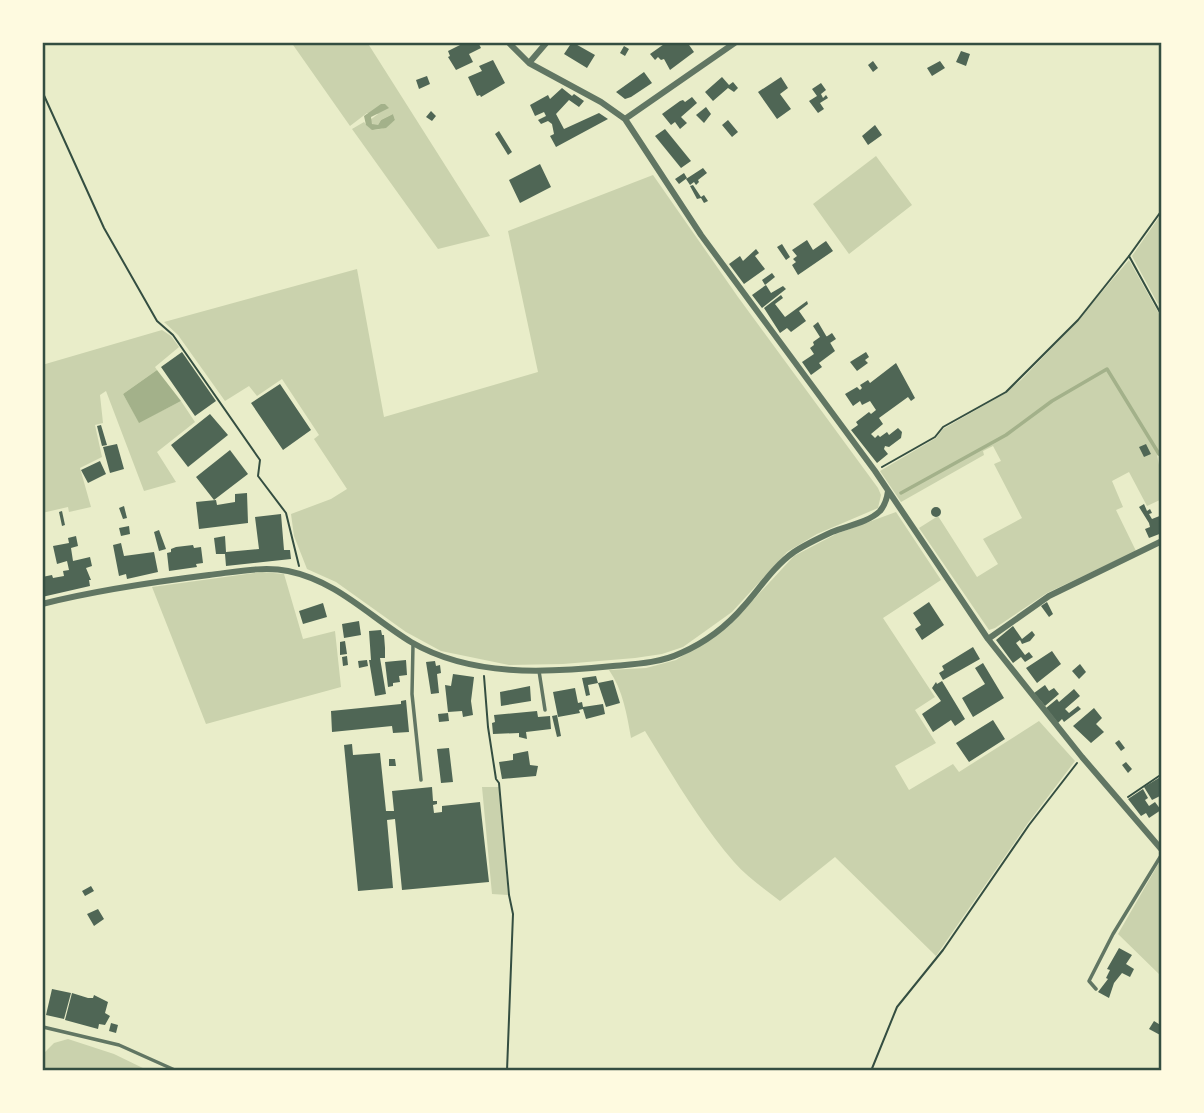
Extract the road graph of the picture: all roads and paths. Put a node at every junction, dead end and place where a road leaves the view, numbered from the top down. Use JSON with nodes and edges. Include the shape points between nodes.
{"nodes":[{"id":1,"x":508,"y":42,"type":"edge"},
{"id":2,"x":547,"y":42,"type":"edge"},
{"id":3,"x":736,"y":42,"type":"edge"},
{"id":4,"x":529,"y":63,"type":"junction"},
{"id":5,"x":42,"y":91,"type":"edge"},
{"id":6,"x":625,"y":119,"type":"junction"},
{"id":7,"x":1162,"y":210,"type":"edge"},
{"id":8,"x":1129,"y":256,"type":"junction"},
{"id":9,"x":1162,"y":316,"type":"edge"},
{"id":10,"x":875,"y":471,"type":"junction"},
{"id":11,"x":888,"y":490,"type":"junction"},
{"id":12,"x":1162,"y":541,"type":"edge"},
{"id":13,"x":302,"y":574,"type":"junction"},
{"id":14,"x":42,"y":604,"type":"edge"},
{"id":15,"x":989,"y":639,"type":"junction"},
{"id":16,"x":413,"y":643,"type":"junction"},
{"id":17,"x":485,"y":666,"type":"junction"},
{"id":18,"x":539,"y":671,"type":"junction"},
{"id":19,"x":545,"y":710,"type":"dead end"},
{"id":20,"x":1082,"y":757,"type":"junction"},
{"id":21,"x":1162,"y":774,"type":"edge"},
{"id":22,"x":421,"y":780,"type":"dead end"},
{"id":23,"x":1122,"y":801,"type":"junction"},
{"id":24,"x":1162,"y":852,"type":"edge"},
{"id":25,"x":1096,"y":989,"type":"dead end"},
{"id":26,"x":42,"y":1027,"type":"edge"},
{"id":27,"x":177,"y":1071,"type":"edge"},
{"id":28,"x":507,"y":1071,"type":"edge"},
{"id":29,"x":871,"y":1071,"type":"edge"}],
"edges":[{"from":1,"to":4,"type":"street"},
{"from":2,"to":4,"type":"street"},
{"from":3,"to":6,"type":"street"},
{"from":4,"to":6,"type":"street"},
{"from":5,"to":13,"type":"path","via":[[104,228],[144,301],[260,460],[258,476],[286,513]]},
{"from":6,"to":10,"type":"street","via":[[701,235]]},
{"from":7,"to":8,"type":"path"},
{"from":8,"to":9,"type":"path"},
{"from":8,"to":10,"type":"path","via":[[1078,320],[1006,392]]},
{"from":10,"to":11,"type":"street"},
{"from":11,"to":15,"type":"street"},
{"from":11,"to":18,"type":"street","via":[[879,512],[789,555],[731,619],[683,652],[646,662]]},
{"from":12,"to":15,"type":"street","via":[[1049,596]]},
{"from":13,"to":14,"type":"street","via":[[265,569],[222,573]]},
{"from":13,"to":16,"type":"street","via":[[332,586]]},
{"from":15,"to":20,"type":"street"},
{"from":16,"to":17,"type":"street","via":[[443,657]]},
{"from":16,"to":22,"type":"lane","via":[[412,694]]},
{"from":17,"to":18,"type":"street"},
{"from":17,"to":28,"type":"path","via":[[488,727],[513,914]]},
{"from":18,"to":19,"type":"lane"},
{"from":20,"to":23,"type":"street"},
{"from":20,"to":29,"type":"path","via":[[897,1007]]},
{"from":21,"to":23,"type":"path"},
{"from":23,"to":24,"type":"street"},
{"from":24,"to":25,"type":"lane","via":[[1089,981]]},
{"from":26,"to":27,"type":"lane","via":[[118,1045]]}]}
